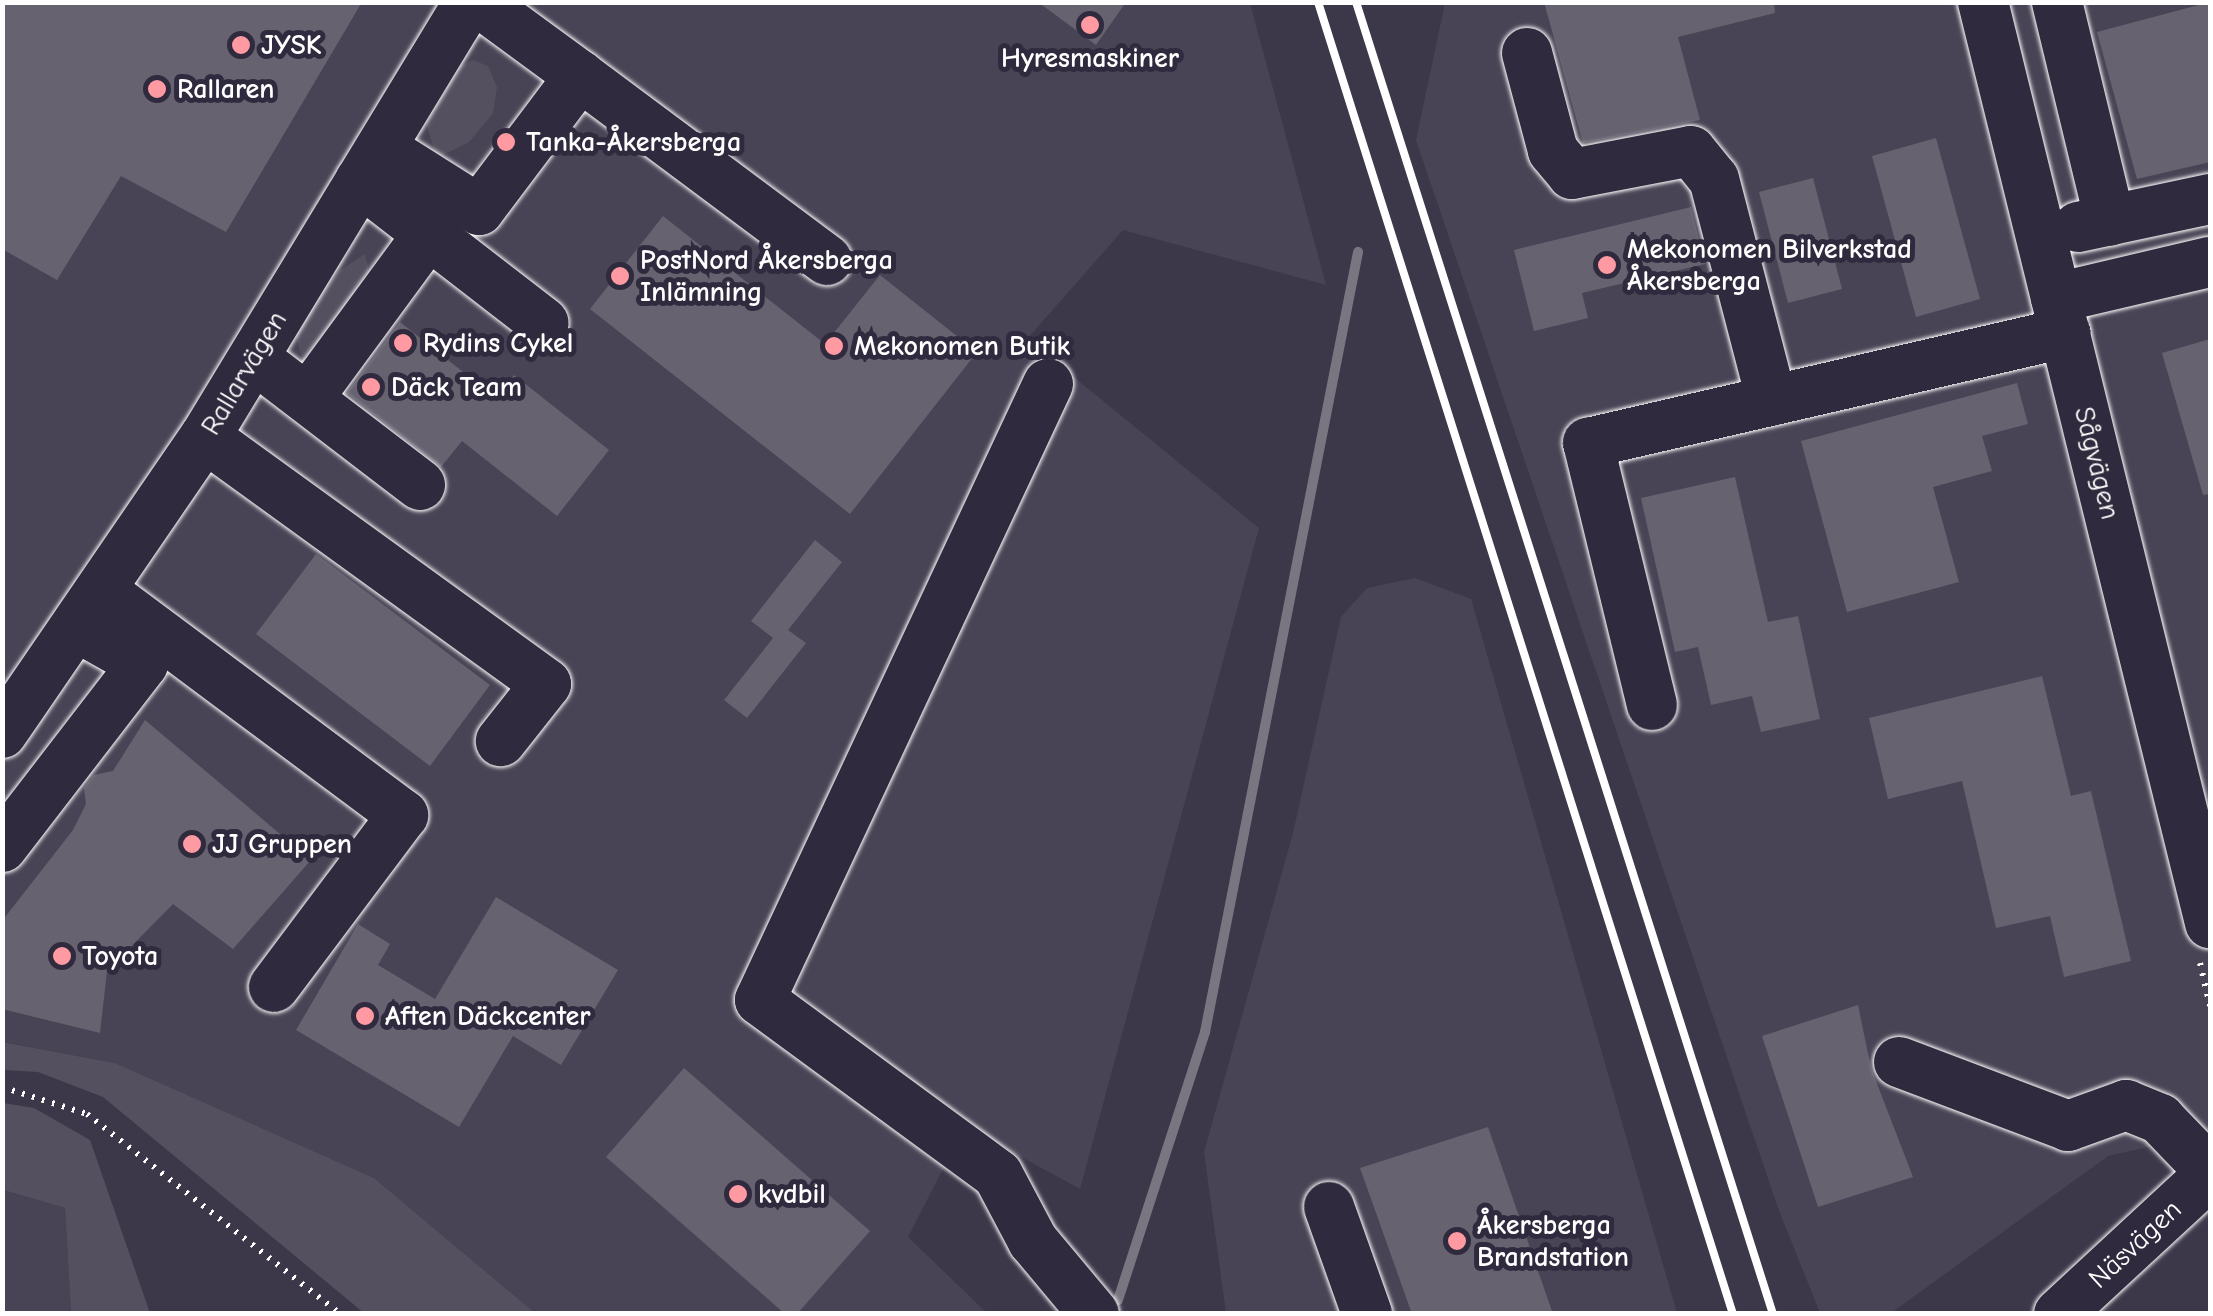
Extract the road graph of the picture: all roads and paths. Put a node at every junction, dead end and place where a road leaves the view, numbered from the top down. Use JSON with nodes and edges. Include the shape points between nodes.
{"nodes":[{"id":1,"x":469,"y":2,"type":"edge"},
{"id":2,"x":480,"y":2,"type":"edge"},
{"id":3,"x":1983,"y":2,"type":"edge"},
{"id":4,"x":2058,"y":2,"type":"edge"},
{"id":5,"x":1528,"y":53,"type":"dead end"},
{"id":6,"x":580,"y":76,"type":"junction"},
{"id":7,"x":370,"y":165,"type":"junction"},
{"id":8,"x":2210,"y":199,"type":"edge"},
{"id":9,"x":2110,"y":221,"type":"junction"},
{"id":10,"x":429,"y":232,"type":"junction"},
{"id":11,"x":2040,"y":234,"type":"junction"},
{"id":12,"x":827,"y":260,"type":"dead end"},
{"id":13,"x":2210,"y":262,"type":"edge"},
{"id":14,"x":2060,"y":316,"type":"junction"},
{"id":15,"x":544,"y":323,"type":"dead end"},
{"id":16,"x":254,"y":358,"type":"junction"},
{"id":17,"x":1048,"y":384,"type":"dead end"},
{"id":18,"x":308,"y":398,"type":"junction"},
{"id":19,"x":1772,"y":401,"type":"junction"},
{"id":20,"x":206,"y":437,"type":"junction"},
{"id":21,"x":420,"y":485,"type":"dead end"},
{"id":22,"x":92,"y":611,"type":"junction"},
{"id":23,"x":1652,"y":705,"type":"dead end"},
{"id":24,"x":4,"y":725,"type":"edge"},
{"id":25,"x":500,"y":741,"type":"dead end"},
{"id":26,"x":2,"y":848,"type":"edge"},
{"id":27,"x":2208,"y":901,"type":"edge"},
{"id":28,"x":274,"y":987,"type":"dead end"},
{"id":29,"x":1899,"y":1062,"type":"dead end"},
{"id":30,"x":2,"y":1087,"type":"edge"},
{"id":31,"x":2210,"y":1172,"type":"edge"},
{"id":32,"x":1329,"y":1208,"type":"dead end"},
{"id":33,"x":340,"y":1314,"type":"edge"},
{"id":34,"x":1094,"y":1314,"type":"edge"},
{"id":35,"x":1367,"y":1314,"type":"edge"},
{"id":36,"x":2059,"y":1314,"type":"edge"}],
"edges":[{"from":1,"to":7,"type":"street","name":"Rallarvägen"},
{"from":2,"to":6,"type":"street"},
{"from":3,"to":11,"type":"street","name":"Sågvägen"},
{"from":4,"to":9,"type":"street"},
{"from":5,"to":19,"type":"street","via":[[1554,151],[1572,174],[1691,152],[1714,178]]},
{"from":6,"to":7,"type":"street","via":[[478,210]]},
{"from":6,"to":12,"type":"street"},
{"from":7,"to":10,"type":"street"},
{"from":7,"to":16,"type":"street","name":"Rallarvägen"},
{"from":8,"to":9,"type":"street"},
{"from":9,"to":11,"type":"street"},
{"from":10,"to":15,"type":"street"},
{"from":10,"to":18,"type":"street"},
{"from":11,"to":14,"type":"street","name":"Sågvägen"},
{"from":13,"to":14,"type":"street"},
{"from":14,"to":19,"type":"street"},
{"from":14,"to":27,"type":"street","name":"Sågvägen"},
{"from":16,"to":18,"type":"street"},
{"from":16,"to":20,"type":"street","name":"Rallarvägen"},
{"from":17,"to":34,"type":"street","via":[[760,1000],[998,1176],[1034,1241]]},
{"from":18,"to":21,"type":"street"},
{"from":19,"to":23,"type":"street","via":[[1588,443]]},
{"from":20,"to":22,"type":"street","name":"Rallarvägen"},
{"from":20,"to":25,"type":"street","via":[[546,684]]},
{"from":22,"to":24,"type":"street","name":"Rallarvägen"},
{"from":22,"to":26,"type":"street","via":[[143,664]]},
{"from":22,"to":28,"type":"street","via":[[402,815]]},
{"from":29,"to":31,"type":"street","via":[[2068,1126],[2126,1105],[2160,1119]]},
{"from":30,"to":33,"type":"path","via":[[87,1114]]},
{"from":31,"to":36,"type":"street","name":"Näsvägen"},
{"from":32,"to":35,"type":"street"}]}
